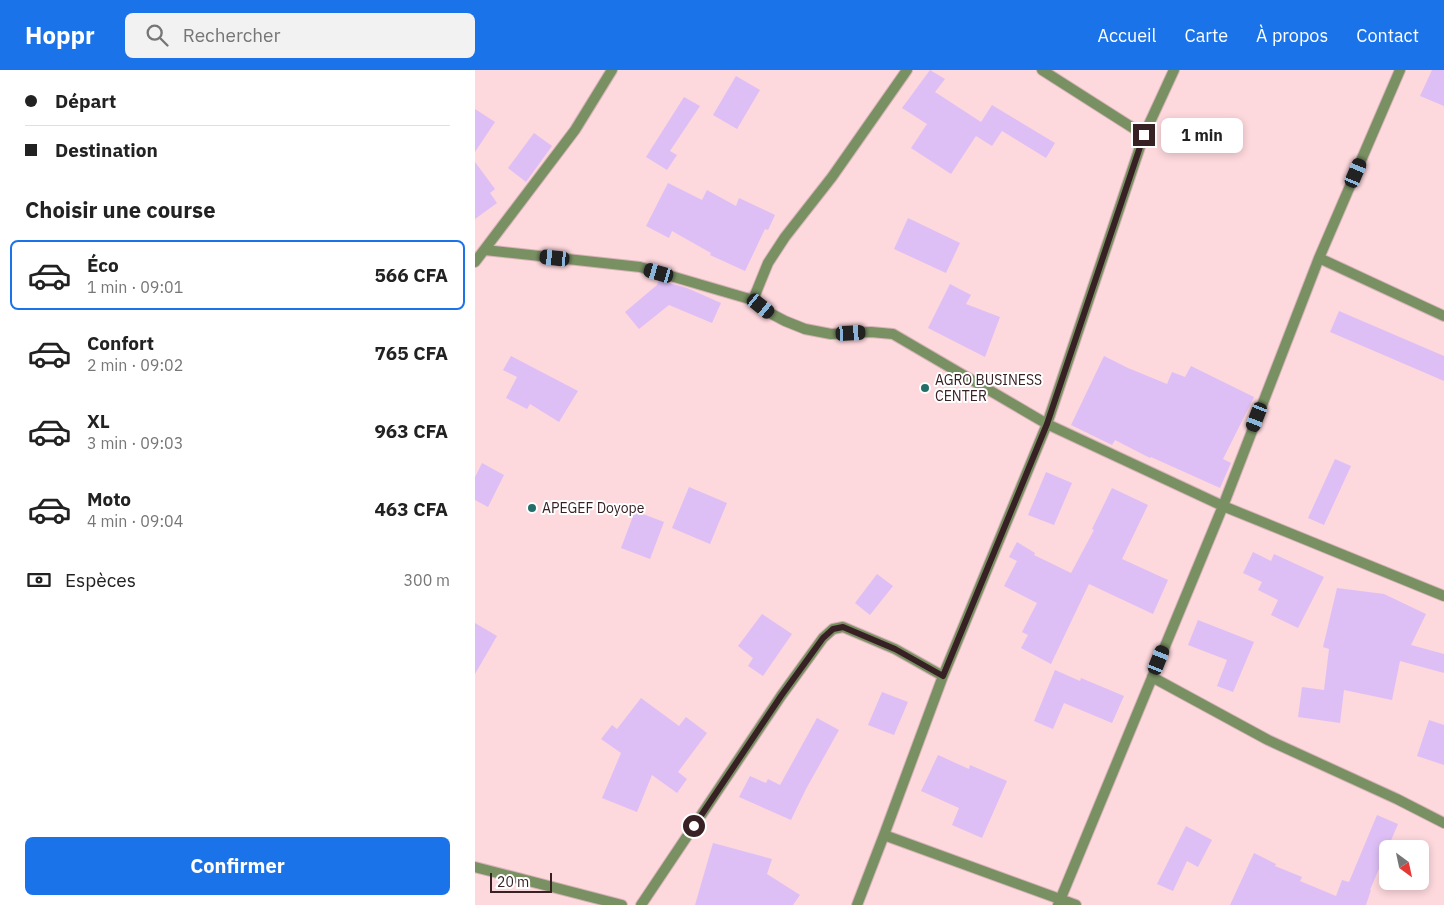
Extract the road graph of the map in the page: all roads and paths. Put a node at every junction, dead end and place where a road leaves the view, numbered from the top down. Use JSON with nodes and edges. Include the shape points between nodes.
{"nodes":[{"id":1,"x":612,"y":70,"type":"edge"},
{"id":2,"x":907,"y":70,"type":"edge"},
{"id":3,"x":1042,"y":70,"type":"edge"},
{"id":4,"x":1174,"y":70,"type":"edge"},
{"id":5,"x":1400,"y":70,"type":"edge"},
{"id":6,"x":1144,"y":135,"type":"junction"},
{"id":7,"x":485,"y":250,"type":"junction"},
{"id":8,"x":1319,"y":258,"type":"junction"},
{"id":9,"x":475,"y":262,"type":"edge"},
{"id":10,"x":753,"y":300,"type":"junction"},
{"id":11,"x":1444,"y":316,"type":"edge"},
{"id":12,"x":1047,"y":424,"type":"junction"},
{"id":13,"x":1223,"y":506,"type":"junction"},
{"id":14,"x":1444,"y":596,"type":"edge"},
{"id":15,"x":943,"y":676,"type":"junction"},
{"id":16,"x":1152,"y":677,"type":"junction"},
{"id":17,"x":1444,"y":823,"type":"edge"},
{"id":18,"x":885,"y":835,"type":"junction"},
{"id":19,"x":475,"y":867,"type":"edge"},
{"id":20,"x":1060,"y":902,"type":"edge"},
{"id":21,"x":622,"y":905,"type":"edge"},
{"id":22,"x":641,"y":905,"type":"edge"},
{"id":23,"x":857,"y":905,"type":"edge"},
{"id":24,"x":1077,"y":905,"type":"edge"}],
"edges":[{"from":1,"to":7,"type":"street","via":[[575,130]]},
{"from":2,"to":10,"type":"street","via":[[767,263]]},
{"from":3,"to":6,"type":"street"},
{"from":4,"to":6,"type":"street"},
{"from":5,"to":8,"type":"street"},
{"from":6,"to":12,"type":"street"},
{"from":7,"to":9,"type":"street"},
{"from":7,"to":10,"type":"street","via":[[640,267]]},
{"from":8,"to":11,"type":"street"},
{"from":8,"to":13,"type":"street"},
{"from":10,"to":12,"type":"street","via":[[768,312],[805,329],[831,334],[893,334]]},
{"from":12,"to":13,"type":"street"},
{"from":12,"to":15,"type":"street"},
{"from":13,"to":14,"type":"street"},
{"from":13,"to":16,"type":"street"},
{"from":15,"to":18,"type":"street"},
{"from":15,"to":22,"type":"street","via":[[895,649],[843,627],[833,629],[781,696]]},
{"from":16,"to":17,"type":"street","via":[[1269,740]]},
{"from":16,"to":20,"type":"street"},
{"from":18,"to":20,"type":"street"},
{"from":18,"to":23,"type":"street"},
{"from":19,"to":21,"type":"street"},
{"from":20,"to":24,"type":"street"}]}
